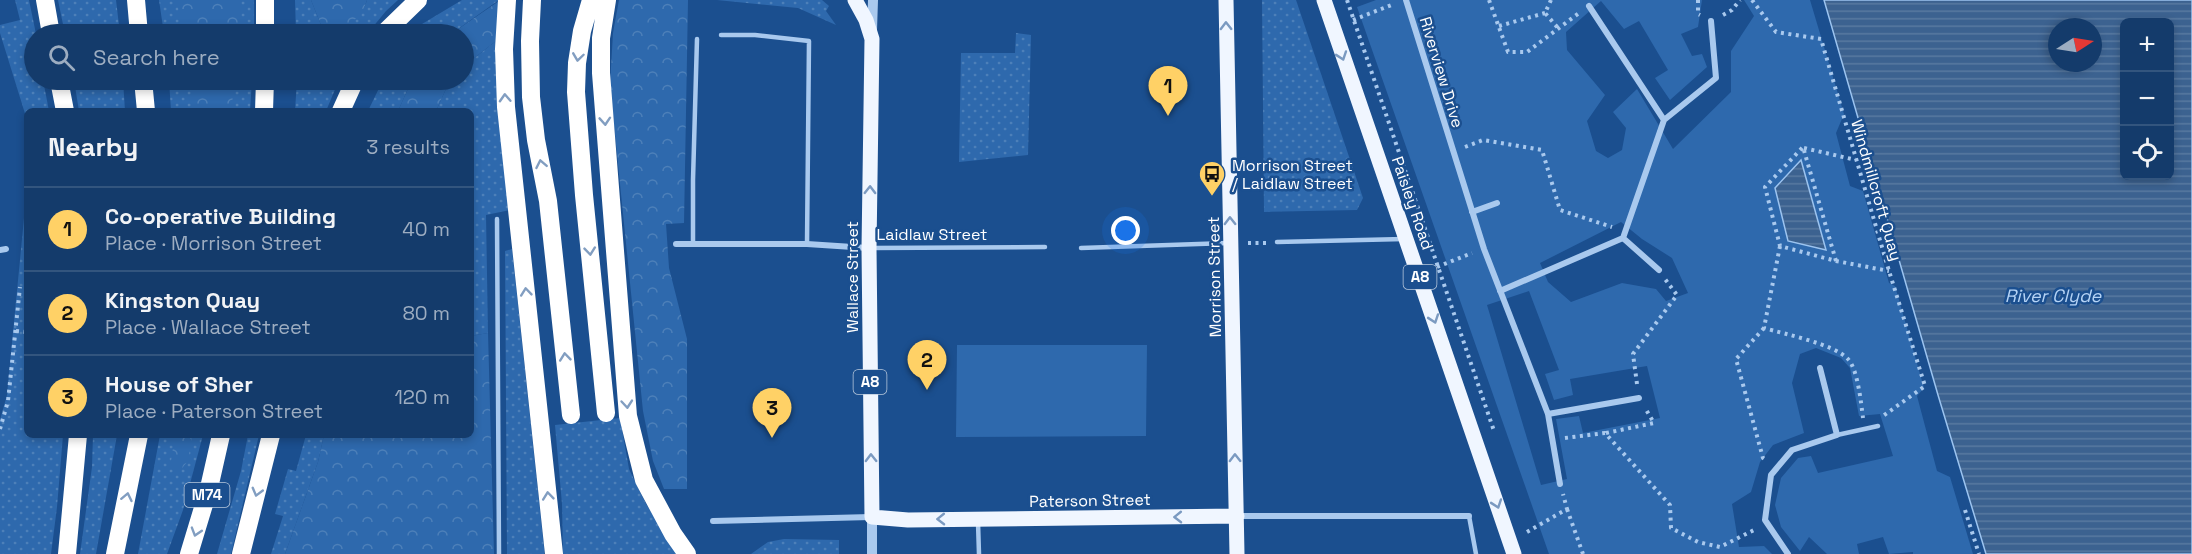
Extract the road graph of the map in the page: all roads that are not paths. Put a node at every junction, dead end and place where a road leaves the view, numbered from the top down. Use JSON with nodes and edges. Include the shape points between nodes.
{"nodes":[{"id":1,"x":45,"y":0,"type":"edge"},
{"id":2,"x":136,"y":0,"type":"edge"},
{"id":3,"x":265,"y":0,"type":"edge"},
{"id":4,"x":418,"y":0,"type":"edge"},
{"id":5,"x":507,"y":0,"type":"edge"},
{"id":6,"x":532,"y":0,"type":"edge"},
{"id":7,"x":591,"y":0,"type":"edge"},
{"id":8,"x":607,"y":0,"type":"edge"},
{"id":9,"x":855,"y":0,"type":"edge"},
{"id":10,"x":873,"y":0,"type":"edge"},
{"id":11,"x":1226,"y":0,"type":"edge"},
{"id":12,"x":1324,"y":0,"type":"edge"},
{"id":13,"x":1406,"y":0,"type":"edge"},
{"id":14,"x":1589,"y":6,"type":"road end"},
{"id":15,"x":1712,"y":21,"type":"dead end"},
{"id":16,"x":49,"y":24,"type":"edge"},
{"id":17,"x":138,"y":24,"type":"edge"},
{"id":18,"x":265,"y":24,"type":"edge"},
{"id":19,"x":393,"y":24,"type":"edge"},
{"id":20,"x":721,"y":34,"type":"dead end"},
{"id":21,"x":697,"y":39,"type":"dead end"},
{"id":22,"x":872,"y":39,"type":"junction"},
{"id":23,"x":61,"y":90,"type":"edge"},
{"id":24,"x":145,"y":90,"type":"edge"},
{"id":25,"x":265,"y":90,"type":"edge"},
{"id":26,"x":350,"y":90,"type":"edge"},
{"id":27,"x":64,"y":108,"type":"edge"},
{"id":28,"x":146,"y":108,"type":"edge"},
{"id":29,"x":264,"y":108,"type":"edge"},
{"id":30,"x":342,"y":108,"type":"edge"},
{"id":31,"x":1664,"y":120,"type":"junction"},
{"id":32,"x":1497,"y":203,"type":"dead end"},
{"id":33,"x":1472,"y":212,"type":"junction"},
{"id":34,"x":497,"y":219,"type":"dead end"},
{"id":35,"x":1624,"y":235,"type":"junction"},
{"id":36,"x":1406,"y":239,"type":"junction"},
{"id":37,"x":1277,"y":242,"type":"road end"},
{"id":38,"x":1231,"y":243,"type":"junction"},
{"id":39,"x":676,"y":244,"type":"dead end"},
{"id":40,"x":693,"y":244,"type":"junction"},
{"id":41,"x":807,"y":244,"type":"junction"},
{"id":42,"x":1045,"y":247,"type":"dead end"},
{"id":43,"x":869,"y":248,"type":"junction"},
{"id":44,"x":1081,"y":248,"type":"dead end"},
{"id":45,"x":1659,"y":270,"type":"road end"},
{"id":46,"x":1500,"y":291,"type":"junction"},
{"id":47,"x":1820,"y":368,"type":"dead end"},
{"id":48,"x":1639,"y":398,"type":"road end"},
{"id":49,"x":606,"y":413,"type":"dead end"},
{"id":50,"x":1548,"y":414,"type":"junction"},
{"id":51,"x":571,"y":415,"type":"dead end"},
{"id":52,"x":1878,"y":426,"type":"dead end"},
{"id":53,"x":1837,"y":435,"type":"junction"},
{"id":54,"x":78,"y":438,"type":"edge"},
{"id":55,"x":138,"y":438,"type":"edge"},
{"id":56,"x":220,"y":438,"type":"edge"},
{"id":57,"x":270,"y":438,"type":"edge"},
{"id":58,"x":1560,"y":484,"type":"road end"},
{"id":59,"x":872,"y":516,"type":"junction"},
{"id":60,"x":1237,"y":516,"type":"junction"},
{"id":61,"x":1468,"y":516,"type":"joint"},
{"id":62,"x":978,"y":519,"type":"junction"},
{"id":63,"x":713,"y":522,"type":"dead end"},
{"id":64,"x":67,"y":554,"type":"edge"},
{"id":65,"x":115,"y":554,"type":"edge"},
{"id":66,"x":189,"y":554,"type":"edge"},
{"id":67,"x":241,"y":554,"type":"edge"},
{"id":68,"x":499,"y":554,"type":"edge"},
{"id":69,"x":554,"y":554,"type":"edge"},
{"id":70,"x":687,"y":554,"type":"edge"},
{"id":71,"x":872,"y":554,"type":"edge"},
{"id":72,"x":979,"y":554,"type":"edge"},
{"id":73,"x":1237,"y":554,"type":"edge"},
{"id":74,"x":1476,"y":554,"type":"edge"},
{"id":75,"x":1514,"y":554,"type":"edge"},
{"id":76,"x":1788,"y":554,"type":"edge"}],
"edges":[{"from":1,"to":16,"type":"highway"},
{"from":2,"to":17,"type":"highway"},
{"from":3,"to":18,"type":"highway"},
{"from":4,"to":19,"type":"highway"},
{"from":69,"to":5,"type":"highway","one_way":true,"via":[[506,107]]},
{"from":51,"to":6,"type":"highway","one_way":true,"via":[[548,201],[531,97]]},
{"from":7,"to":49,"type":"highway","one_way":true,"via":[[579,53],[576,92]]},
{"from":8,"to":70,"type":"highway","one_way":true,"via":[[601,73],[628,416],[644,480]]},
{"from":9,"to":22,"type":"main road","number":"A8"},
{"from":10,"to":22,"type":"street","name":"Wallace Street"},
{"from":38,"to":11,"type":"main road","name":"Morrison Street","one_way":true},
{"from":12,"to":36,"type":"main road","name":"Paisley Road","number":"A8","one_way":true},
{"from":13,"to":33,"type":"street","name":"Riverview Drive"},
{"from":14,"to":31,"type":"street"},
{"from":15,"to":31,"type":"street","via":[[1716,78]]},
{"from":20,"to":41,"type":"lane","via":[[809,40]]},
{"from":21,"to":40,"type":"lane"},
{"from":43,"to":22,"type":"main road","name":"Wallace Street","number":"A8","one_way":true},
{"from":23,"to":27,"type":"highway"},
{"from":24,"to":28,"type":"highway"},
{"from":25,"to":29,"type":"highway"},
{"from":26,"to":30,"type":"highway"},
{"from":31,"to":35,"type":"street"},
{"from":32,"to":33,"type":"street"},
{"from":33,"to":46,"type":"street","name":"Riverview Drive"},
{"from":34,"to":68,"type":"lane"},
{"from":35,"to":45,"type":"street"},
{"from":35,"to":46,"type":"street"},
{"from":36,"to":37,"type":"lane"},
{"from":36,"to":75,"type":"main road","name":"Paisley Road","number":"A8","one_way":true},
{"from":38,"to":44,"type":"lane"},
{"from":60,"to":38,"type":"main road","name":"Morrison Street","one_way":true},
{"from":39,"to":40,"type":"street","name":"Laidlaw Street"},
{"from":40,"to":41,"type":"street","name":"Laidlaw Street"},
{"from":41,"to":43,"type":"street","name":"Laidlaw Street"},
{"from":42,"to":43,"type":"lane","name":"Laidlaw Street"},
{"from":59,"to":43,"type":"main road","name":"Wallace Street","number":"A8","one_way":true},
{"from":46,"to":50,"type":"street","name":"Riverview Drive"},
{"from":47,"to":53,"type":"street"},
{"from":48,"to":50,"type":"street"},
{"from":50,"to":58,"type":"street","name":"Riverview Drive"},
{"from":52,"to":53,"type":"lane"},
{"from":53,"to":76,"type":"street","via":[[1792,450],[1771,476],[1765,520]]},
{"from":54,"to":64,"type":"highway"},
{"from":65,"to":55,"type":"highway","one_way":true},
{"from":56,"to":66,"type":"highway","number":"M74","one_way":true},
{"from":57,"to":67,"type":"highway","number":"M74","one_way":true},
{"from":62,"to":59,"type":"main road","name":"Paterson Street","one_way":true},
{"from":59,"to":63,"type":"street","name":"Paterson Street"},
{"from":59,"to":71,"type":"street","name":"Wallace Street"},
{"from":60,"to":61,"type":"street","name":"Paterson Street"},
{"from":60,"to":62,"type":"main road","name":"Paterson Street","one_way":true},
{"from":60,"to":73,"type":"main road","name":"Morrison Street"},
{"from":61,"to":74,"type":"lane"},
{"from":62,"to":72,"type":"lane"}]}
